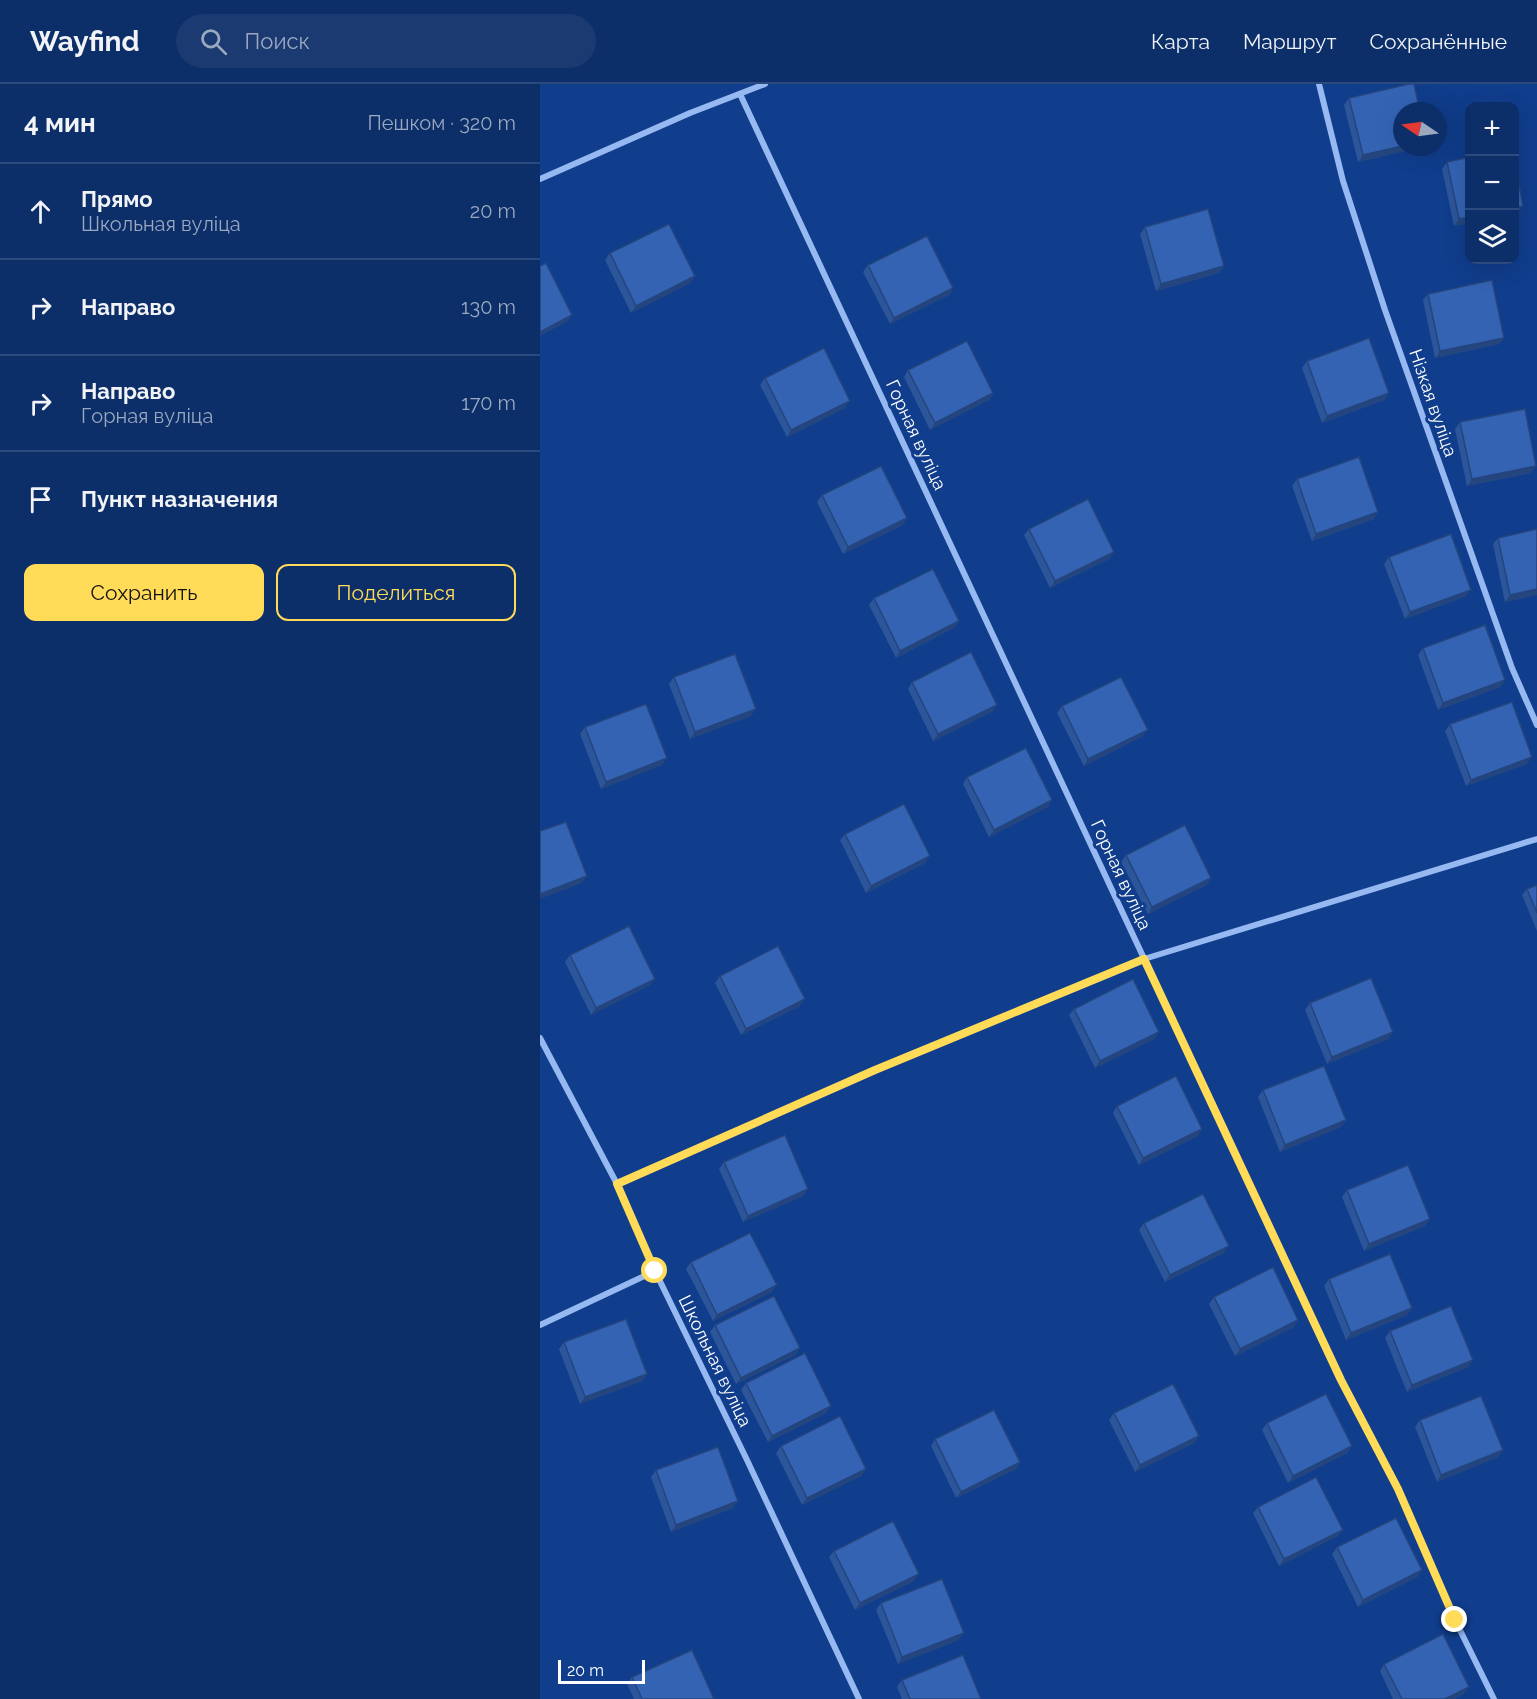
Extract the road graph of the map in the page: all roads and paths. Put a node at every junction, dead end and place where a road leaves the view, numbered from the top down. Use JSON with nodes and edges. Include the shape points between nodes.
{"nodes":[{"id":1,"x":765,"y":84,"type":"edge"},
{"id":2,"x":1319,"y":84,"type":"edge"},
{"id":3,"x":740,"y":94,"type":"junction"},
{"id":4,"x":540,"y":179,"type":"edge"},
{"id":5,"x":1537,"y":725,"type":"edge"},
{"id":6,"x":1537,"y":839,"type":"edge"},
{"id":7,"x":1144,"y":959,"type":"junction"},
{"id":8,"x":540,"y":1038,"type":"edge"},
{"id":9,"x":617,"y":1184,"type":"junction"},
{"id":10,"x":655,"y":1271,"type":"junction"},
{"id":11,"x":540,"y":1325,"type":"edge"},
{"id":12,"x":858,"y":1697,"type":"edge"},
{"id":13,"x":850,"y":1699,"type":"edge"},
{"id":14,"x":1494,"y":1699,"type":"edge"}],
"edges":[{"from":1,"to":3,"type":"street"},
{"from":2,"to":5,"type":"street","name":"Нізкая вуліца","via":[[1343,182],[1385,310],[1508,656]]},
{"from":3,"to":4,"type":"street"},
{"from":3,"to":7,"type":"street","name":"Горная вуліца"},
{"from":6,"to":7,"type":"street"},
{"from":7,"to":9,"type":"street","via":[[875,1070]]},
{"from":7,"to":14,"type":"street","name":"Горная вуліца","via":[[1341,1380],[1398,1489]]},
{"from":8,"to":9,"type":"street","name":"Школьная вуліца"},
{"from":9,"to":10,"type":"street","name":"Школьная вуліца"},
{"from":10,"to":11,"type":"street"},
{"from":10,"to":12,"type":"street","name":"Школьная вуліца"},
{"from":12,"to":13,"type":"street"}]}
